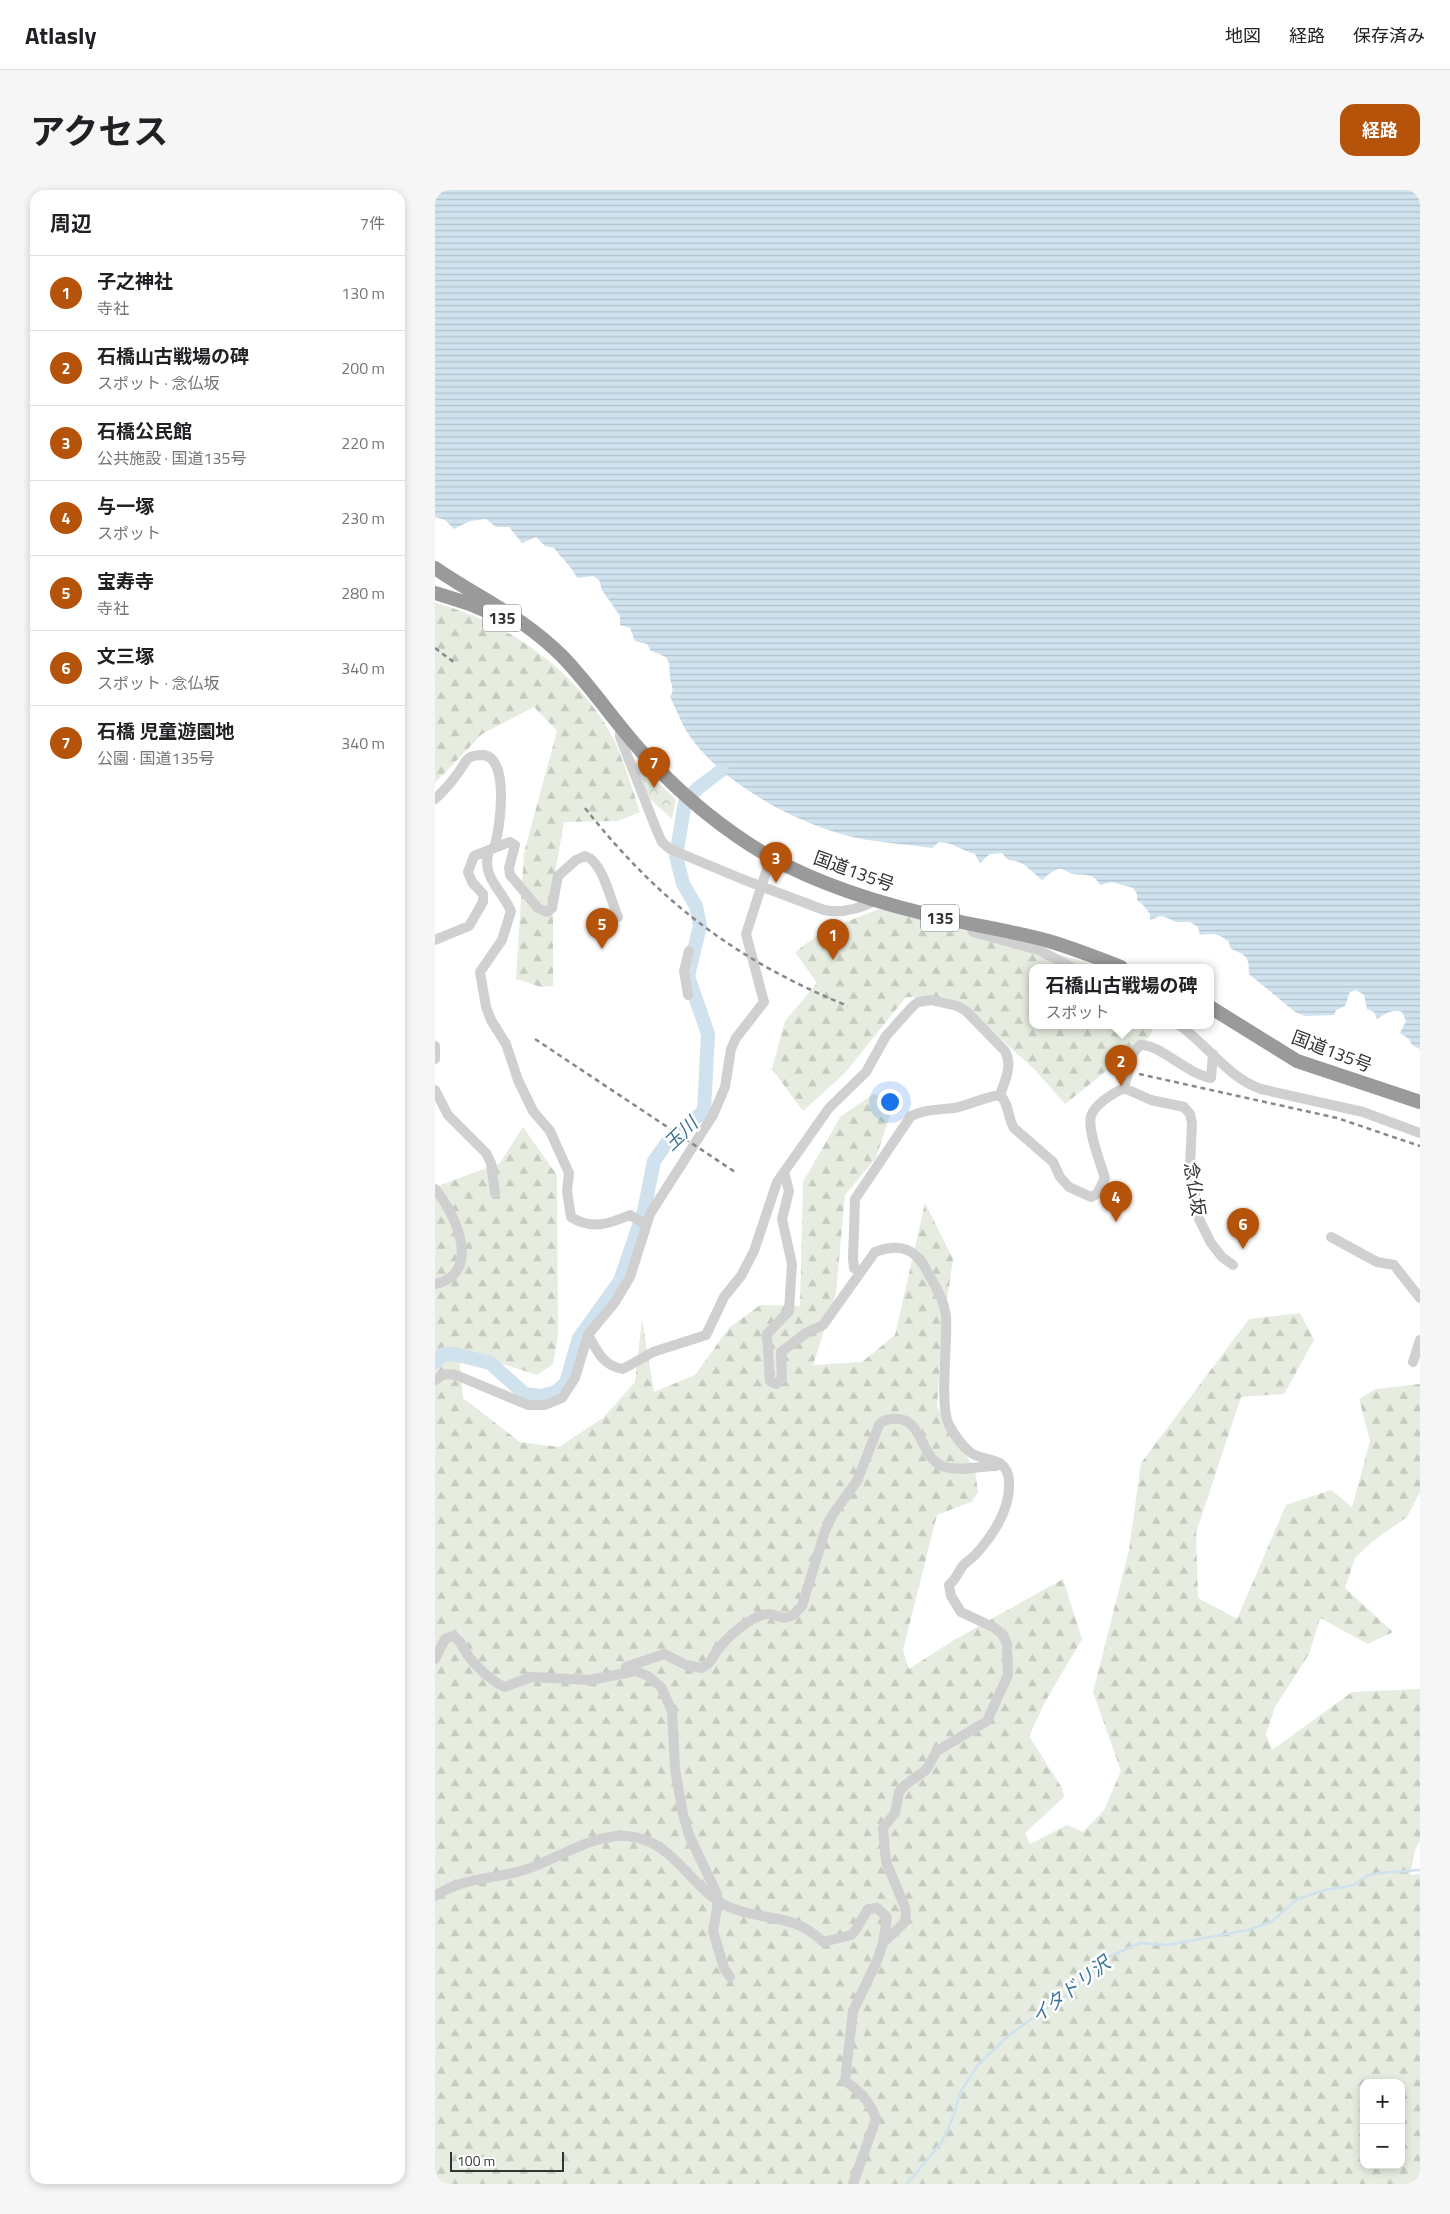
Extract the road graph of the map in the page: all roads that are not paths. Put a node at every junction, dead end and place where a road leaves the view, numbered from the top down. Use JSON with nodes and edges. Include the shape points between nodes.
{"nodes":[{"id":1,"x":435,"y":568,"type":"edge"},
{"id":2,"x":435,"y":588,"type":"edge"},
{"id":3,"x":435,"y":593,"type":"edge"},
{"id":4,"x":538,"y":634,"type":"junction"},
{"id":5,"x":562,"y":656,"type":"junction"},
{"id":6,"x":620,"y":724,"type":"junction"},
{"id":7,"x":435,"y":799,"type":"edge"},
{"id":8,"x":492,"y":849,"type":"junction"},
{"id":9,"x":767,"y":855,"type":"junction"},
{"id":10,"x":762,"y":887,"type":"junction"},
{"id":11,"x":877,"y":900,"type":"junction"},
{"id":12,"x":617,"y":917,"type":"dead end"},
{"id":13,"x":970,"y":924,"type":"junction"},
{"id":14,"x":435,"y":940,"type":"edge"},
{"id":15,"x":689,"y":951,"type":"dead end"},
{"id":16,"x":1065,"y":964,"type":"edge"},
{"id":17,"x":1113,"y":964,"type":"edge"},
{"id":18,"x":688,"y":995,"type":"dead end"},
{"id":19,"x":1214,"y":1010,"type":"edge"},
{"id":20,"x":1184,"y":1029,"type":"edge"},
{"id":21,"x":435,"y":1046,"type":"edge"},
{"id":22,"x":1213,"y":1054,"type":"junction"},
{"id":23,"x":435,"y":1059,"type":"edge"},
{"id":24,"x":1123,"y":1088,"type":"junction"},
{"id":25,"x":435,"y":1090,"type":"edge"},
{"id":26,"x":1000,"y":1095,"type":"junction"},
{"id":27,"x":1420,"y":1102,"type":"edge"},
{"id":28,"x":1420,"y":1133,"type":"edge"},
{"id":29,"x":784,"y":1172,"type":"junction"},
{"id":30,"x":435,"y":1189,"type":"edge"},
{"id":31,"x":495,"y":1193,"type":"dead end"},
{"id":32,"x":646,"y":1226,"type":"junction"},
{"id":33,"x":1331,"y":1236,"type":"dead end"},
{"id":34,"x":1233,"y":1265,"type":"dead end"},
{"id":35,"x":860,"y":1271,"type":"junction"},
{"id":36,"x":435,"y":1284,"type":"edge"},
{"id":37,"x":1420,"y":1298,"type":"edge"},
{"id":38,"x":588,"y":1334,"type":"junction"},
{"id":39,"x":1420,"y":1340,"type":"edge"},
{"id":40,"x":1413,"y":1362,"type":"dead end"},
{"id":41,"x":435,"y":1380,"type":"edge"},
{"id":42,"x":1000,"y":1463,"type":"junction"},
{"id":43,"x":435,"y":1658,"type":"edge"},
{"id":44,"x":620,"y":1673,"type":"junction"},
{"id":45,"x":435,"y":1896,"type":"edge"},
{"id":46,"x":883,"y":1943,"type":"junction"},
{"id":47,"x":730,"y":1977,"type":"dead end"},
{"id":48,"x":853,"y":2184,"type":"edge"}],
"edges":[{"from":1,"to":4,"type":"highway","name":"国道135号","number":"135","via":[[520,619]]},
{"from":2,"to":4,"type":"highway","via":[[485,605]]},
{"from":3,"to":5,"type":"highway","name":"国道135号","number":"135","via":[[508,620]]},
{"from":4,"to":5,"type":"highway","name":"国道135号","number":"135"},
{"from":5,"to":6,"type":"highway","name":"国道135号","number":"135"},
{"from":6,"to":9,"type":"highway","name":"国道135号","number":"135","via":[[642,752],[698,806]]},
{"from":6,"to":10,"type":"street","via":[[620,737],[662,842],[681,854]]},
{"from":7,"to":8,"type":"street","via":[[469,758],[476,755],[491,759],[502,788],[497,838]]},
{"from":8,"to":12,"type":"street","via":[[514,843],[510,875],[539,908],[547,912],[554,906],[560,873],[582,857],[591,858],[613,897]]},
{"from":8,"to":14,"type":"street","via":[[474,856],[469,868],[469,877],[484,898],[469,926]]},
{"from":8,"to":32,"type":"street","via":[[485,863],[487,872],[511,910],[503,940],[481,972],[486,1007],[506,1044],[533,1111],[550,1131],[569,1173],[567,1191],[571,1216],[583,1225],[589,1225],[630,1215]]},
{"from":9,"to":10,"type":"street"},
{"from":9,"to":11,"type":"highway","name":"国道135号","number":"135","via":[[809,876]]},
{"from":10,"to":11,"type":"street","via":[[830,911],[861,908]]},
{"from":10,"to":32,"type":"street","via":[[746,934],[765,1002],[736,1038],[731,1049],[725,1088],[713,1115],[650,1214]]},
{"from":11,"to":13,"type":"highway","name":"国道135号","number":"135"},
{"from":13,"to":16,"type":"street","via":[[973,932],[1039,950]]},
{"from":13,"to":17,"type":"highway","name":"国道135号","number":"135","via":[[1053,942]]},
{"from":15,"to":18,"type":"street","via":[[684,971]]},
{"from":19,"to":27,"type":"highway","name":"国道135号","via":[[1297,1061]]},
{"from":20,"to":22,"type":"street"},
{"from":21,"to":23,"type":"street"},
{"from":22,"to":24,"type":"street","via":[[1211,1078],[1199,1076],[1150,1045],[1140,1045],[1134,1052]]},
{"from":22,"to":28,"type":"street","via":[[1237,1078],[1254,1087],[1363,1112]]},
{"from":24,"to":26,"type":"street","via":[[1105,1100],[1091,1116],[1105,1178],[1097,1194],[1091,1197],[1069,1187],[1053,1162],[1014,1128]]},
{"from":24,"to":34,"type":"street","name":"念仏坂","via":[[1151,1100],[1184,1107],[1190,1114],[1189,1166],[1199,1219],[1211,1243]]},
{"from":25,"to":31,"type":"street","via":[[448,1115],[486,1154],[491,1163]]},
{"from":26,"to":29,"type":"street","via":[[1009,1066],[1005,1051],[966,1010],[931,1000],[918,1002],[886,1036],[866,1072],[829,1108]]},
{"from":26,"to":35,"type":"street","via":[[954,1108],[923,1111],[906,1120],[882,1162],[855,1199],[853,1259],[854,1268]]},
{"from":29,"to":35,"type":"street","via":[[789,1191],[783,1219],[792,1264],[789,1311],[770,1329],[766,1340],[772,1384],[782,1379],[781,1352],[823,1325]]},
{"from":29,"to":38,"type":"street","via":[[777,1182],[755,1251],[741,1276],[724,1296],[706,1335],[653,1352],[623,1369],[610,1366],[603,1360]]},
{"from":30,"to":36,"type":"street","via":[[454,1224],[463,1257],[453,1277]]},
{"from":32,"to":38,"type":"street","via":[[630,1277],[615,1302]]},
{"from":33,"to":37,"type":"street","via":[[1377,1262],[1395,1265]]},
{"from":35,"to":42,"type":"street","via":[[875,1252],[884,1248],[910,1249],[920,1258],[941,1294],[946,1315],[945,1408],[949,1424],[969,1452]]},
{"from":38,"to":41,"type":"street","via":[[569,1388],[551,1404],[528,1405],[456,1374],[445,1374]]},
{"from":39,"to":40,"type":"street"},
{"from":42,"to":44,"type":"street","via":[[996,1466],[943,1467],[930,1458],[910,1422],[896,1418],[884,1420],[879,1425],[857,1481],[825,1531],[798,1611],[786,1618],[767,1614],[751,1621],[734,1632],[716,1652],[712,1662],[701,1668],[657,1654],[637,1665],[624,1667]]},
{"from":42,"to":46,"type":"street","via":[[1009,1478],[1009,1488],[999,1524],[949,1585],[951,1596],[961,1612],[1002,1634],[1007,1644],[1007,1675],[987,1721],[937,1751],[926,1770],[899,1792],[895,1813],[883,1828],[886,1862],[906,1916],[904,1923]]},
{"from":43,"to":44,"type":"street","via":[[445,1640],[452,1636],[492,1679],[505,1686],[531,1677],[590,1680]]},
{"from":44,"to":47,"type":"street","via":[[641,1672],[666,1694],[671,1711],[680,1805],[689,1835],[717,1894],[713,1931],[724,1968]]},
{"from":45,"to":46,"type":"street","via":[[449,1887],[521,1871],[610,1836],[627,1836],[653,1844],[668,1854],[721,1903],[748,1914],[794,1921],[823,1942],[851,1935],[864,1913],[873,1908],[882,1911],[887,1917]]},
{"from":46,"to":48,"type":"street","via":[[853,2012],[845,2081],[869,2103],[876,2119]]}]}
